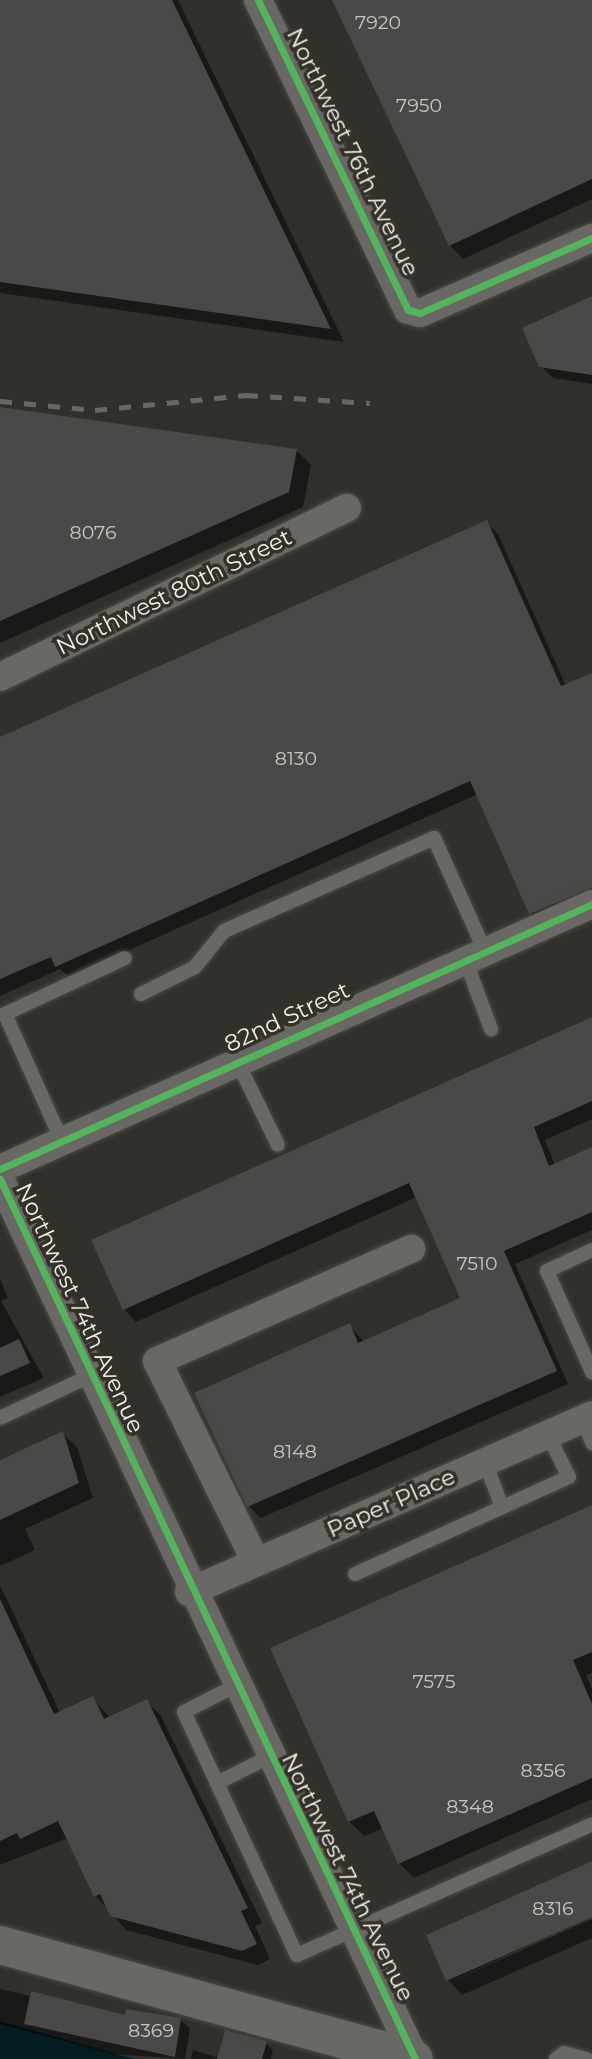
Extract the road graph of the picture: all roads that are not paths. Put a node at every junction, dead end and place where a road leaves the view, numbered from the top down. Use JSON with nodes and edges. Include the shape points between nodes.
{"nodes":[{"id":1,"x":258,"y":0,"type":"edge"},
{"id":2,"x":592,"y":238,"type":"edge"},
{"id":3,"x":347,"y":508,"type":"dead end"},
{"id":4,"x":0,"y":677,"type":"edge"},
{"id":5,"x":592,"y":904,"type":"edge"},
{"id":6,"x":475,"y":955,"type":"junction"},
{"id":7,"x":125,"y":958,"type":"dead end"},
{"id":8,"x":141,"y":994,"type":"dead end"},
{"id":9,"x":491,"y":1029,"type":"dead end"},
{"id":10,"x":237,"y":1061,"type":"junction"},
{"id":11,"x":62,"y":1141,"type":"junction"},
{"id":12,"x":278,"y":1145,"type":"dead end"},
{"id":13,"x":0,"y":1169,"type":"edge"},
{"id":14,"x":0,"y":1179,"type":"edge"},
{"id":15,"x":7,"y":1213,"type":"edge"},
{"id":16,"x":411,"y":1249,"type":"dead end"},
{"id":17,"x":592,"y":1250,"type":"edge"},
{"id":18,"x":592,"y":1371,"type":"edge"},
{"id":19,"x":90,"y":1376,"type":"junction"},
{"id":20,"x":0,"y":1418,"type":"edge"},
{"id":21,"x":589,"y":1426,"type":"edge"},
{"id":22,"x":548,"y":1434,"type":"junction"},
{"id":23,"x":485,"y":1462,"type":"junction"},
{"id":24,"x":502,"y":1507,"type":"junction"},
{"id":25,"x":256,"y":1562,"type":"junction"},
{"id":26,"x":355,"y":1574,"type":"dead end"},
{"id":27,"x":190,"y":1592,"type":"junction"},
{"id":28,"x":235,"y":1686,"type":"junction"},
{"id":29,"x":269,"y":1757,"type":"junction"},
{"id":30,"x":217,"y":1783,"type":"junction"},
{"id":31,"x":592,"y":1824,"type":"edge"},
{"id":32,"x":353,"y":1931,"type":"junction"},
{"id":33,"x":0,"y":1945,"type":"edge"},
{"id":34,"x":414,"y":2059,"type":"edge"},
{"id":35,"x":556,"y":2059,"type":"edge"},
{"id":36,"x":587,"y":2059,"type":"edge"}],
"edges":[{"from":1,"to":2,"type":"street","name":"Northwest 76th Avenue","via":[[408,310],[420,313]]},
{"from":3,"to":4,"type":"street","name":"Northwest 80th Street"},
{"from":5,"to":6,"type":"street","name":"82nd Street"},
{"from":6,"to":8,"type":"lane","via":[[434,838],[224,931],[195,967]]},
{"from":6,"to":9,"type":"lane"},
{"from":6,"to":10,"type":"street","name":"82nd Street"},
{"from":7,"to":11,"type":"lane","via":[[5,1014]]},
{"from":10,"to":11,"type":"street","name":"82nd Street"},
{"from":10,"to":12,"type":"lane"},
{"from":11,"to":13,"type":"street","name":"82nd Street"},
{"from":14,"to":15,"type":"street","name":"Northwest 74th Avenue"},
{"from":15,"to":19,"type":"street","name":"Northwest 74th Avenue"},
{"from":16,"to":25,"type":"street","via":[[157,1361]]},
{"from":17,"to":18,"type":"lane","via":[[547,1271]]},
{"from":19,"to":20,"type":"lane"},
{"from":19,"to":27,"type":"street","name":"Northwest 74th Avenue"},
{"from":21,"to":22,"type":"street","name":"Paper Place"},
{"from":22,"to":23,"type":"street","name":"Paper Place"},
{"from":22,"to":24,"type":"lane","via":[[569,1477]]},
{"from":23,"to":24,"type":"lane"},
{"from":23,"to":25,"type":"street","name":"Paper Place"},
{"from":24,"to":26,"type":"lane"},
{"from":25,"to":27,"type":"street","name":"Paper Place"},
{"from":27,"to":28,"type":"street","name":"Northwest 74th Avenue"},
{"from":28,"to":29,"type":"street","name":"Northwest 74th Avenue"},
{"from":28,"to":30,"type":"lane","via":[[184,1712]]},
{"from":29,"to":30,"type":"lane"},
{"from":29,"to":32,"type":"street","name":"Northwest 74th Avenue"},
{"from":30,"to":32,"type":"lane","via":[[297,1955]]},
{"from":31,"to":32,"type":"lane"},
{"from":32,"to":34,"type":"street","name":"Northwest 74th Avenue"},
{"from":33,"to":34,"type":"street"},
{"from":35,"to":36,"type":"lane","via":[[564,2053]]}]}
